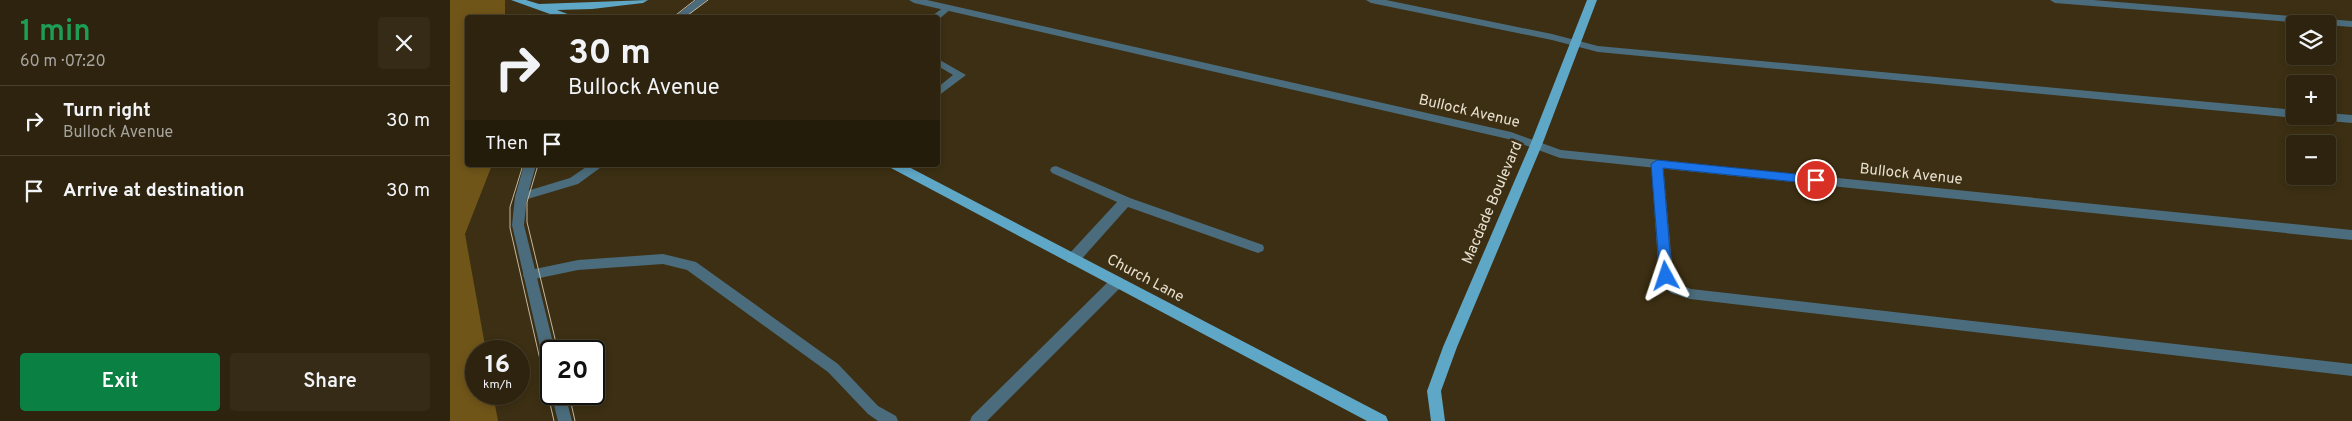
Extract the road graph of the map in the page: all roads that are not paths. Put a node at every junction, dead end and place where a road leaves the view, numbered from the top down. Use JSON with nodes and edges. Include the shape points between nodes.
{"nodes":[{"id":1,"x":643,"y":0,"type":"edge"},
{"id":2,"x":702,"y":0,"type":"edge"},
{"id":3,"x":914,"y":0,"type":"edge"},
{"id":4,"x":1371,"y":0,"type":"edge"},
{"id":5,"x":1592,"y":0,"type":"edge"},
{"id":6,"x":2055,"y":0,"type":"edge"},
{"id":7,"x":522,"y":1,"type":"edge"},
{"id":8,"x":947,"y":8,"type":"junction"},
{"id":9,"x":541,"y":12,"type":"edge"},
{"id":10,"x":557,"y":15,"type":"edge"},
{"id":11,"x":682,"y":15,"type":"edge"},
{"id":12,"x":938,"y":15,"type":"edge"},
{"id":13,"x":2352,"y":24,"type":"edge"},
{"id":14,"x":1575,"y":43,"type":"junction"},
{"id":15,"x":940,"y":63,"type":"edge"},
{"id":16,"x":940,"y":91,"type":"edge"},
{"id":17,"x":2286,"y":113,"type":"edge"},
{"id":18,"x":2336,"y":118,"type":"edge"},
{"id":19,"x":2352,"y":120,"type":"edge"},
{"id":20,"x":1536,"y":145,"type":"junction"},
{"id":21,"x":1657,"y":164,"type":"junction"},
{"id":22,"x":529,"y":167,"type":"edge"},
{"id":23,"x":595,"y":167,"type":"edge"},
{"id":24,"x":899,"y":167,"type":"edge"},
{"id":25,"x":1056,"y":170,"type":"dead end"},
{"id":26,"x":521,"y":198,"type":"junction"},
{"id":27,"x":1126,"y":201,"type":"junction"},
{"id":28,"x":2352,"y":235,"type":"edge"},
{"id":29,"x":1258,"y":248,"type":"dead end"},
{"id":30,"x":1073,"y":259,"type":"junction"},
{"id":31,"x":530,"y":275,"type":"junction"},
{"id":32,"x":1117,"y":282,"type":"junction"},
{"id":33,"x":545,"y":340,"type":"edge"},
{"id":34,"x":2352,"y":370,"type":"edge"},
{"id":35,"x":561,"y":405,"type":"edge"},
{"id":36,"x":565,"y":421,"type":"edge"},
{"id":37,"x":892,"y":421,"type":"edge"},
{"id":38,"x":977,"y":421,"type":"edge"},
{"id":39,"x":1381,"y":421,"type":"edge"},
{"id":40,"x":1438,"y":421,"type":"edge"}],
"edges":[{"from":1,"to":9,"type":"main road"},
{"from":2,"to":11,"type":"street"},
{"from":3,"to":8,"type":"street","name":"Bullock Avenue"},
{"from":4,"to":14,"type":"street"},
{"from":5,"to":14,"type":"main road","name":"Macdade Boulevard"},
{"from":6,"to":13,"type":"street"},
{"from":7,"to":9,"type":"main road"},
{"from":8,"to":12,"type":"street"},
{"from":8,"to":20,"type":"street","name":"Bullock Avenue","via":[[1511,136]]},
{"from":9,"to":10,"type":"main road"},
{"from":14,"to":17,"type":"street","via":[[1598,49]]},
{"from":14,"to":20,"type":"main road","name":"Macdade Boulevard"},
{"from":15,"to":16,"type":"street","via":[[961,75]]},
{"from":18,"to":19,"type":"street"},
{"from":20,"to":21,"type":"street","name":"Bullock Avenue","via":[[1560,154]]},
{"from":20,"to":40,"type":"main road","name":"Macdade Boulevard","via":[[1466,306],[1434,392]]},
{"from":21,"to":28,"type":"street","name":"Bullock Avenue"},
{"from":21,"to":34,"type":"street","via":[[1666,276],[1676,289],[1690,294]]},
{"from":22,"to":26,"type":"street"},
{"from":23,"to":26,"type":"street","via":[[574,181]]},
{"from":24,"to":30,"type":"main road","name":"Church Lane"},
{"from":25,"to":27,"type":"street"},
{"from":26,"to":31,"type":"street","via":[[518,225]]},
{"from":27,"to":29,"type":"street"},
{"from":27,"to":30,"type":"street"},
{"from":30,"to":32,"type":"main road","name":"Church Lane"},
{"from":31,"to":33,"type":"street"},
{"from":31,"to":37,"type":"street","via":[[578,265],[663,259],[690,266],[833,368],[873,410]]},
{"from":32,"to":38,"type":"street"},
{"from":32,"to":39,"type":"main road","name":"Church Lane"},
{"from":35,"to":36,"type":"street"}]}
